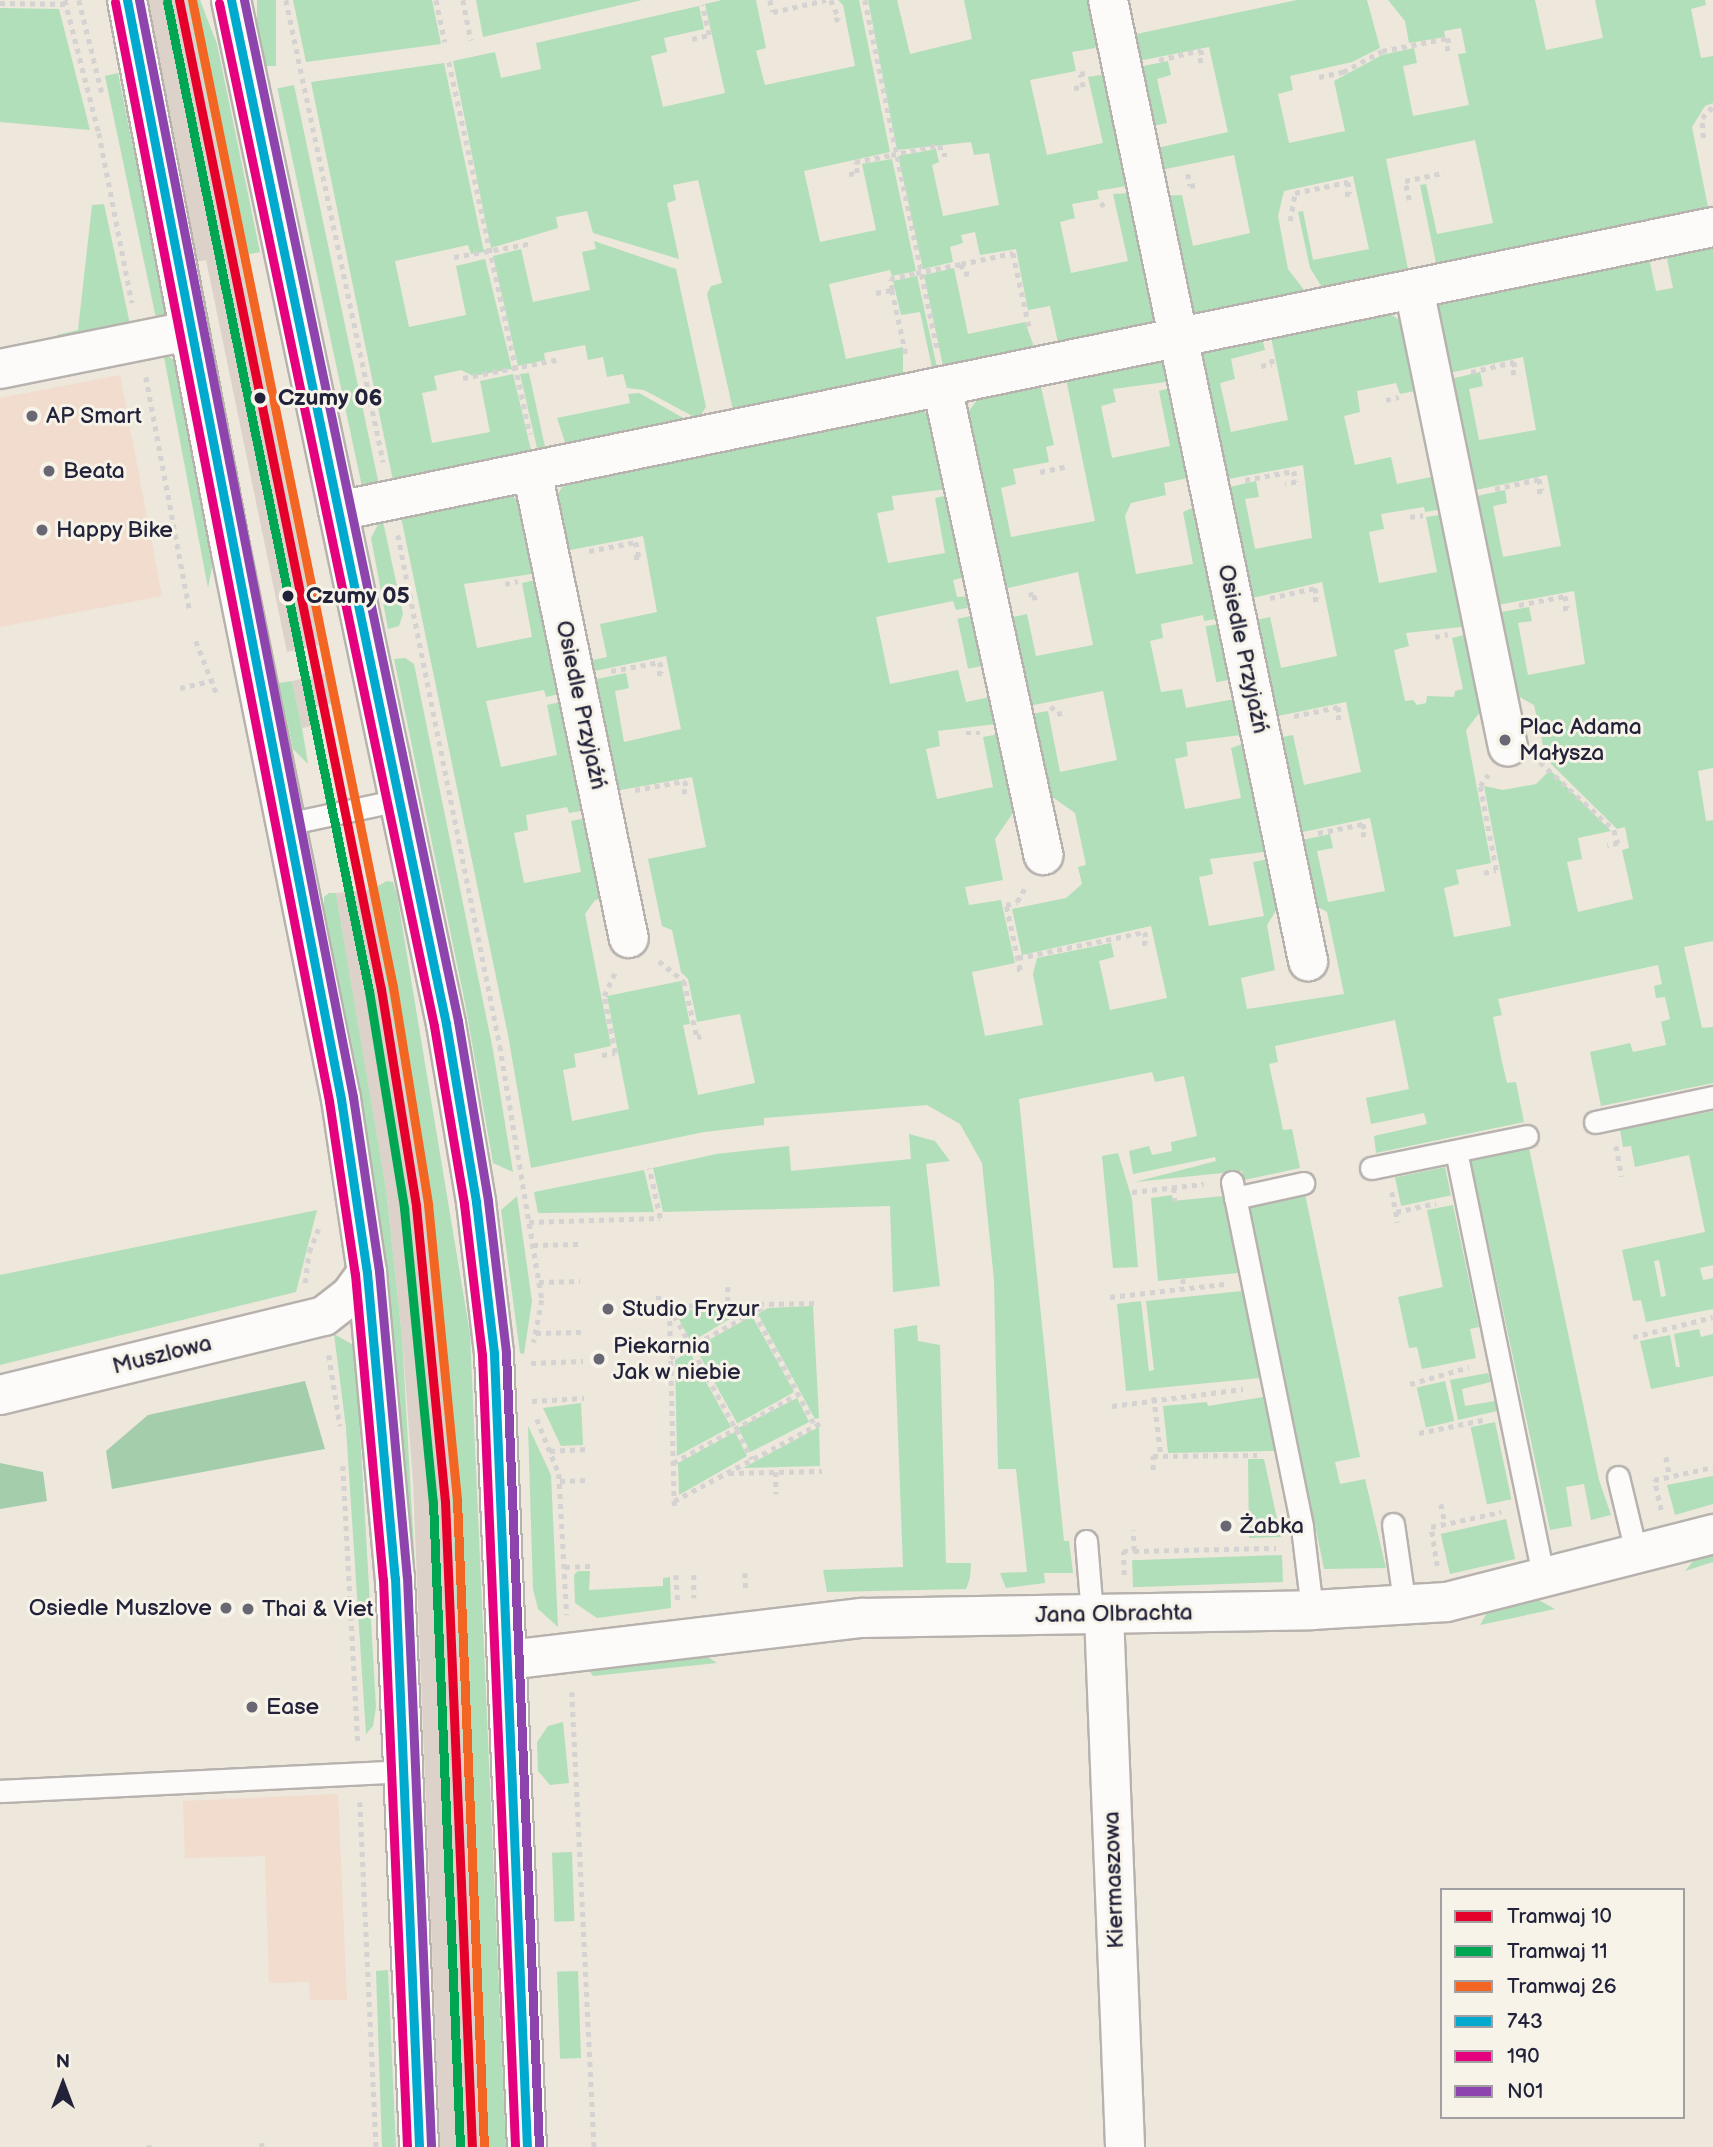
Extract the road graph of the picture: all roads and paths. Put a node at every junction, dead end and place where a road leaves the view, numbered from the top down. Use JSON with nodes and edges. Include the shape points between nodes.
{"nodes":[{"id":1,"x":127,"y":0,"type":"edge"},
{"id":2,"x":232,"y":0,"type":"edge"},
{"id":3,"x":286,"y":0,"type":"edge"},
{"id":4,"x":436,"y":0,"type":"edge"},
{"id":5,"x":463,"y":0,"type":"edge"},
{"id":6,"x":770,"y":0,"type":"edge"},
{"id":7,"x":829,"y":0,"type":"edge"},
{"id":8,"x":865,"y":0,"type":"edge"},
{"id":9,"x":1108,"y":0,"type":"edge"},
{"id":10,"x":66,"y":2,"type":"edge"},
{"id":11,"x":0,"y":3,"type":"edge"},
{"id":12,"x":702,"y":5,"type":"dead end"},
{"id":13,"x":834,"y":21,"type":"dead end"},
{"id":14,"x":692,"y":39,"type":"dead end"},
{"id":15,"x":471,"y":40,"type":"dead end"},
{"id":16,"x":445,"y":42,"type":"dead end"},
{"id":17,"x":1441,"y":50,"type":"dead end"},
{"id":18,"x":449,"y":62,"type":"dead end"},
{"id":19,"x":1195,"y":62,"type":"dead end"},
{"id":20,"x":1147,"y":63,"type":"dead end"},
{"id":21,"x":1319,"y":77,"type":"dead end"},
{"id":22,"x":1713,"y":106,"type":"edge"},
{"id":23,"x":1703,"y":138,"type":"dead end"},
{"id":24,"x":895,"y":154,"type":"junction"},
{"id":25,"x":947,"y":155,"type":"dead end"},
{"id":26,"x":1444,"y":173,"type":"dead end"},
{"id":27,"x":849,"y":174,"type":"dead end"},
{"id":28,"x":1188,"y":174,"type":"dead end"},
{"id":29,"x":1196,"y":185,"type":"dead end"},
{"id":30,"x":1342,"y":195,"type":"dead end"},
{"id":31,"x":1409,"y":200,"type":"dead end"},
{"id":32,"x":1290,"y":221,"type":"dead end"},
{"id":33,"x":1713,"y":227,"type":"edge"},
{"id":34,"x":533,"y":243,"type":"dead end"},
{"id":35,"x":488,"y":254,"type":"junction"},
{"id":36,"x":454,"y":257,"type":"dead end"},
{"id":37,"x":961,"y":264,"type":"junction"},
{"id":38,"x":920,"y":272,"type":"junction"},
{"id":39,"x":972,"y":272,"type":"dead end"},
{"id":40,"x":1413,"y":289,"type":"junction"},
{"id":41,"x":892,"y":290,"type":"junction"},
{"id":42,"x":876,"y":293,"type":"dead end"},
{"id":43,"x":133,"y":309,"type":"dead end"},
{"id":44,"x":1028,"y":322,"type":"dead end"},
{"id":45,"x":189,"y":331,"type":"junction"},
{"id":46,"x":1179,"y":338,"type":"junction"},
{"id":47,"x":561,"y":359,"type":"dead end"},
{"id":48,"x":144,"y":366,"type":"dead end"},
{"id":49,"x":908,"y":367,"type":"dead end"},
{"id":50,"x":0,"y":369,"type":"edge"},
{"id":51,"x":939,"y":369,"type":"junction"},
{"id":52,"x":515,"y":371,"type":"junction"},
{"id":53,"x":1508,"y":374,"type":"dead end"},
{"id":54,"x":463,"y":378,"type":"dead end"},
{"id":55,"x":1432,"y":379,"type":"junction"},
{"id":56,"x":532,"y":454,"type":"junction"},
{"id":57,"x":1068,"y":466,"type":"dead end"},
{"id":58,"x":1040,"y":472,"type":"dead end"},
{"id":59,"x":1285,"y":484,"type":"dead end"},
{"id":60,"x":1210,"y":487,"type":"junction"},
{"id":61,"x":1534,"y":493,"type":"dead end"},
{"id":62,"x":1457,"y":498,"type":"junction"},
{"id":63,"x":391,"y":500,"type":"junction"},
{"id":64,"x":338,"y":511,"type":"junction"},
{"id":65,"x":582,"y":553,"type":"dead end"},
{"id":66,"x":630,"y":558,"type":"dead end"},
{"id":67,"x":1031,"y":592,"type":"dead end"},
{"id":68,"x":1040,"y":596,"type":"dead end"},
{"id":69,"x":1309,"y":601,"type":"dead end"},
{"id":70,"x":1234,"y":605,"type":"junction"},
{"id":71,"x":1558,"y":610,"type":"dead end"},
{"id":72,"x":190,"y":612,"type":"dead end"},
{"id":73,"x":1480,"y":612,"type":"junction"},
{"id":74,"x":197,"y":641,"type":"dead end"},
{"id":75,"x":654,"y":675,"type":"dead end"},
{"id":76,"x":575,"y":679,"type":"junction"},
{"id":77,"x":197,"y":684,"type":"dead end"},
{"id":78,"x":180,"y":688,"type":"dead end"},
{"id":79,"x":221,"y":710,"type":"dead end"},
{"id":80,"x":1333,"y":719,"type":"dead end"},
{"id":81,"x":1259,"y":722,"type":"junction"},
{"id":82,"x":1508,"y":746,"type":"junction"},
{"id":83,"x":679,"y":793,"type":"dead end"},
{"id":84,"x":600,"y":797,"type":"junction"},
{"id":85,"x":398,"y":800,"type":"junction"},
{"id":86,"x":286,"y":824,"type":"junction"},
{"id":87,"x":1358,"y":836,"type":"dead end"},
{"id":88,"x":1283,"y":841,"type":"junction"},
{"id":89,"x":1607,"y":846,"type":"dead end"},
{"id":90,"x":1043,"y":855,"type":"joint"},
{"id":91,"x":1484,"y":873,"type":"dead end"},
{"id":92,"x":629,"y":938,"type":"junction"},
{"id":93,"x":1139,"y":944,"type":"dead end"},
{"id":94,"x":1018,"y":958,"type":"junction"},
{"id":95,"x":1308,"y":961,"type":"dead end"},
{"id":96,"x":1017,"y":970,"type":"dead end"},
{"id":97,"x":701,"y":1036,"type":"dead end"},
{"id":98,"x":603,"y":1055,"type":"dead end"},
{"id":99,"x":1713,"y":1097,"type":"edge"},
{"id":100,"x":1595,"y":1122,"type":"dead end"},
{"id":101,"x":1527,"y":1136,"type":"dead end"},
{"id":102,"x":1455,"y":1151,"type":"junction"},
{"id":103,"x":649,"y":1168,"type":"dead end"},
{"id":104,"x":1371,"y":1168,"type":"dead end"},
{"id":105,"x":1303,"y":1183,"type":"dead end"},
{"id":106,"x":1174,"y":1187,"type":"junction"},
{"id":107,"x":1234,"y":1190,"type":"junction"},
{"id":108,"x":1132,"y":1192,"type":"dead end"},
{"id":109,"x":1465,"y":1197,"type":"junction"},
{"id":110,"x":1175,"y":1201,"type":"dead end"},
{"id":111,"x":1396,"y":1212,"type":"dead end"},
{"id":112,"x":325,"y":1214,"type":"dead end"},
{"id":113,"x":529,"y":1222,"type":"junction"},
{"id":114,"x":579,"y":1244,"type":"dead end"},
{"id":115,"x":533,"y":1245,"type":"junction"},
{"id":116,"x":367,"y":1273,"type":"junction"},
{"id":117,"x":1183,"y":1279,"type":"dead end"},
{"id":118,"x":580,"y":1281,"type":"dead end"},
{"id":119,"x":1252,"y":1281,"type":"junction"},
{"id":120,"x":539,"y":1282,"type":"junction"},
{"id":121,"x":728,"y":1287,"type":"dead end"},
{"id":122,"x":1184,"y":1289,"type":"junction"},
{"id":123,"x":1110,"y":1297,"type":"dead end"},
{"id":124,"x":656,"y":1298,"type":"dead end"},
{"id":125,"x":815,"y":1303,"type":"dead end"},
{"id":126,"x":750,"y":1304,"type":"junction"},
{"id":127,"x":767,"y":1304,"type":"junction"},
{"id":128,"x":728,"y":1305,"type":"junction"},
{"id":129,"x":314,"y":1306,"type":"junction"},
{"id":130,"x":669,"y":1306,"type":"junction"},
{"id":131,"x":754,"y":1311,"type":"junction"},
{"id":132,"x":1713,"y":1317,"type":"edge"},
{"id":133,"x":582,"y":1332,"type":"dead end"},
{"id":134,"x":536,"y":1333,"type":"junction"},
{"id":135,"x":1633,"y":1337,"type":"dead end"},
{"id":136,"x":691,"y":1347,"type":"junction"},
{"id":137,"x":377,"y":1356,"type":"junction"},
{"id":138,"x":329,"y":1358,"type":"dead end"},
{"id":139,"x":670,"y":1358,"type":"junction"},
{"id":140,"x":583,"y":1361,"type":"dead end"},
{"id":141,"x":1499,"y":1361,"type":"junction"},
{"id":142,"x":530,"y":1363,"type":"junction"},
{"id":143,"x":660,"y":1368,"type":"dead end"},
{"id":144,"x":671,"y":1368,"type":"junction"},
{"id":145,"x":528,"y":1375,"type":"dead end"},
{"id":146,"x":1410,"y":1384,"type":"dead end"},
{"id":147,"x":1274,"y":1386,"type":"junction"},
{"id":148,"x":529,"y":1388,"type":"dead end"},
{"id":149,"x":798,"y":1394,"type":"junction"},
{"id":150,"x":0,"y":1395,"type":"edge"},
{"id":151,"x":584,"y":1398,"type":"dead end"},
{"id":152,"x":1154,"y":1398,"type":"junction"},
{"id":153,"x":531,"y":1401,"type":"junction"},
{"id":154,"x":1112,"y":1406,"type":"dead end"},
{"id":155,"x":1510,"y":1414,"type":"junction"},
{"id":156,"x":735,"y":1429,"type":"junction"},
{"id":157,"x":341,"y":1432,"type":"dead end"},
{"id":158,"x":1419,"y":1433,"type":"dead end"},
{"id":159,"x":586,"y":1449,"type":"dead end"},
{"id":160,"x":550,"y":1451,"type":"junction"},
{"id":161,"x":1288,"y":1455,"type":"junction"},
{"id":162,"x":1161,"y":1456,"type":"junction"},
{"id":163,"x":1666,"y":1457,"type":"dead end"},
{"id":164,"x":342,"y":1458,"type":"dead end"},
{"id":165,"x":752,"y":1460,"type":"junction"},
{"id":166,"x":673,"y":1463,"type":"junction"},
{"id":167,"x":1713,"y":1468,"type":"edge"},
{"id":168,"x":1153,"y":1470,"type":"dead end"},
{"id":169,"x":822,"y":1471,"type":"dead end"},
{"id":170,"x":776,"y":1472,"type":"junction"},
{"id":171,"x":727,"y":1473,"type":"junction"},
{"id":172,"x":1618,"y":1476,"type":"dead end"},
{"id":173,"x":1670,"y":1476,"type":"junction"},
{"id":174,"x":587,"y":1480,"type":"dead end"},
{"id":175,"x":560,"y":1481,"type":"junction"},
{"id":176,"x":776,"y":1494,"type":"dead end"},
{"id":177,"x":1441,"y":1504,"type":"dead end"},
{"id":178,"x":1529,"y":1506,"type":"junction"},
{"id":179,"x":1662,"y":1513,"type":"dead end"},
{"id":180,"x":1446,"y":1523,"type":"junction"},
{"id":181,"x":1393,"y":1524,"type":"dead end"},
{"id":182,"x":1133,"y":1530,"type":"dead end"},
{"id":183,"x":1713,"y":1534,"type":"edge"},
{"id":184,"x":1086,"y":1541,"type":"dead end"},
{"id":185,"x":1306,"y":1547,"type":"junction"},
{"id":186,"x":1134,"y":1550,"type":"junction"},
{"id":187,"x":1637,"y":1556,"type":"junction"},
{"id":188,"x":591,"y":1566,"type":"dead end"},
{"id":189,"x":565,"y":1567,"type":"junction"},
{"id":190,"x":676,"y":1575,"type":"dead end"},
{"id":191,"x":694,"y":1575,"type":"dead end"},
{"id":192,"x":1124,"y":1578,"type":"dead end"},
{"id":193,"x":1439,"y":1580,"type":"dead end"},
{"id":194,"x":1545,"y":1580,"type":"junction"},
{"id":195,"x":695,"y":1600,"type":"dead end"},
{"id":196,"x":1405,"y":1607,"type":"junction"},
{"id":197,"x":1312,"y":1610,"type":"junction"},
{"id":198,"x":1098,"y":1614,"type":"junction"},
{"id":199,"x":678,"y":1615,"type":"dead end"},
{"id":200,"x":568,"y":1624,"type":"dead end"},
{"id":201,"x":508,"y":1660,"type":"junction"},
{"id":202,"x":572,"y":1686,"type":"dead end"},
{"id":203,"x":359,"y":1747,"type":"dead end"},
{"id":204,"x":403,"y":1771,"type":"junction"},
{"id":205,"x":0,"y":1791,"type":"edge"},
{"id":206,"x":360,"y":1794,"type":"dead end"},
{"id":207,"x":376,"y":2147,"type":"edge"},
{"id":208,"x":419,"y":2147,"type":"edge"},
{"id":209,"x":527,"y":2147,"type":"edge"},
{"id":210,"x":594,"y":2147,"type":"edge"},
{"id":211,"x":1125,"y":2147,"type":"edge"}],
"edges":[{"from":1,"to":45,"type":"street"},
{"from":2,"to":64,"type":"street"},
{"from":3,"to":63,"type":"path"},
{"from":4,"to":16,"type":"path"},
{"from":5,"to":15,"type":"path"},
{"from":6,"to":7,"type":"path","via":[[773,12]]},
{"from":7,"to":13,"type":"path","via":[[839,19]]},
{"from":8,"to":24,"type":"path"},
{"from":9,"to":46,"type":"street","name":"Osiedle Przyjaźń"},
{"from":10,"to":11,"type":"path"},
{"from":10,"to":43,"type":"path","via":[[99,133]]},
{"from":12,"to":14,"type":"path","via":[[709,35]]},
{"from":17,"to":21,"type":"path","via":[[1450,48],[1448,38],[1382,51],[1343,72]]},
{"from":18,"to":35,"type":"path"},
{"from":19,"to":20,"type":"path","via":[[1203,60],[1201,50]]},
{"from":22,"to":23,"type":"path","via":[[1702,118]]},
{"from":24,"to":25,"type":"path","via":[[940,145],[942,155]]},
{"from":24,"to":27,"type":"path","via":[[855,162],[857,173]]},
{"from":24,"to":38,"type":"path"},
{"from":26,"to":31,"type":"path","via":[[1405,181]]},
{"from":28,"to":29,"type":"path","via":[[1190,187]]},
{"from":30,"to":32,"type":"path","via":[[1350,194],[1348,182],[1295,193]]},
{"from":33,"to":40,"type":"street"},
{"from":34,"to":35,"type":"path"},
{"from":35,"to":36,"type":"path"},
{"from":35,"to":52,"type":"path"},
{"from":37,"to":38,"type":"path"},
{"from":37,"to":39,"type":"path","via":[[964,274]]},
{"from":37,"to":44,"type":"path","via":[[1013,253]]},
{"from":38,"to":41,"type":"path","via":[[890,279]]},
{"from":38,"to":51,"type":"path"},
{"from":40,"to":46,"type":"street"},
{"from":40,"to":55,"type":"street"},
{"from":41,"to":42,"type":"path"},
{"from":41,"to":49,"type":"path"},
{"from":45,"to":50,"type":"street"},
{"from":45,"to":86,"type":"street"},
{"from":46,"to":51,"type":"street"},
{"from":46,"to":60,"type":"street","name":"Osiedle Przyjaźń"},
{"from":47,"to":52,"type":"path"},
{"from":48,"to":72,"type":"path"},
{"from":51,"to":56,"type":"street"},
{"from":51,"to":90,"type":"street"},
{"from":52,"to":54,"type":"path"},
{"from":52,"to":56,"type":"path"},
{"from":53,"to":55,"type":"path","via":[[1516,373],[1514,362]]},
{"from":55,"to":62,"type":"street"},
{"from":56,"to":63,"type":"street"},
{"from":56,"to":76,"type":"street","name":"Osiedle Przyjaźń"},
{"from":57,"to":58,"type":"path"},
{"from":59,"to":60,"type":"path","via":[[1296,482],[1294,471]]},
{"from":60,"to":70,"type":"street","name":"Osiedle Przyjaźń"},
{"from":61,"to":62,"type":"path","via":[[1542,491],[1539,480]]},
{"from":62,"to":73,"type":"street"},
{"from":63,"to":64,"type":"street"},
{"from":63,"to":113,"type":"path","via":[[500,1046]]},
{"from":64,"to":85,"type":"street"},
{"from":65,"to":66,"type":"path","via":[[636,542],[639,557]]},
{"from":67,"to":68,"type":"path","via":[[1032,598]]},
{"from":69,"to":70,"type":"path","via":[[1318,599],[1315,588]]},
{"from":70,"to":81,"type":"street","name":"Osiedle Przyjaźń"},
{"from":71,"to":73,"type":"path","via":[[1568,608],[1565,596]]},
{"from":73,"to":82,"type":"street"},
{"from":74,"to":79,"type":"path"},
{"from":75,"to":76,"type":"path","via":[[662,673],[660,662]]},
{"from":76,"to":84,"type":"street","name":"Osiedle Przyjaźń"},
{"from":77,"to":78,"type":"path"},
{"from":80,"to":81,"type":"path","via":[[1340,717],[1338,707]]},
{"from":81,"to":88,"type":"street","name":"Osiedle Przyjaźń"},
{"from":82,"to":89,"type":"path","via":[[1552,769],[1614,830],[1618,843]]},
{"from":82,"to":91,"type":"path","via":[[1480,786],[1496,870]]},
{"from":83,"to":84,"type":"path","via":[[687,791],[685,781]]},
{"from":84,"to":92,"type":"street","name":"Osiedle Przyjaźń"},
{"from":85,"to":86,"type":"lane"},
{"from":85,"to":201,"type":"street","via":[[446,1024],[476,1202],[494,1354]]},
{"from":86,"to":116,"type":"street","via":[[341,1099]]},
{"from":87,"to":88,"type":"path","via":[[1366,834],[1363,824]]},
{"from":88,"to":95,"type":"street","name":"Osiedle Przyjaźń"},
{"from":90,"to":94,"type":"path","via":[[1017,902],[1006,905]]},
{"from":92,"to":97,"type":"path","via":[[684,981],[697,1037]]},
{"from":92,"to":98,"type":"path","via":[[604,996],[615,1053]]},
{"from":93,"to":94,"type":"path","via":[[1147,943],[1145,932]]},
{"from":94,"to":96,"type":"path"},
{"from":99,"to":100,"type":"lane"},
{"from":101,"to":102,"type":"lane"},
{"from":102,"to":104,"type":"lane"},
{"from":102,"to":109,"type":"lane"},
{"from":103,"to":113,"type":"path","via":[[661,1220]]},
{"from":105,"to":107,"type":"lane"},
{"from":106,"to":107,"type":"path"},
{"from":106,"to":108,"type":"path"},
{"from":106,"to":110,"type":"path"},
{"from":107,"to":119,"type":"lane"},
{"from":109,"to":111,"type":"path"},
{"from":109,"to":141,"type":"lane"},
{"from":112,"to":129,"type":"path","via":[[309,1252]]},
{"from":113,"to":115,"type":"path"},
{"from":114,"to":115,"type":"path"},
{"from":115,"to":120,"type":"path"},
{"from":116,"to":129,"type":"street","name":"Muszlowa","via":[[350,1296]]},
{"from":116,"to":137,"type":"street"},
{"from":117,"to":122,"type":"path"},
{"from":118,"to":120,"type":"path"},
{"from":119,"to":122,"type":"path"},
{"from":119,"to":147,"type":"lane"},
{"from":120,"to":134,"type":"path","via":[[542,1300]]},
{"from":121,"to":128,"type":"path"},
{"from":122,"to":123,"type":"path"},
{"from":124,"to":130,"type":"path","via":[[665,1298]]},
{"from":125,"to":127,"type":"path"},
{"from":126,"to":127,"type":"path"},
{"from":126,"to":128,"type":"path"},
{"from":126,"to":131,"type":"path"},
{"from":127,"to":131,"type":"path"},
{"from":128,"to":130,"type":"path"},
{"from":129,"to":137,"type":"street","via":[[363,1331]]},
{"from":129,"to":150,"type":"street","name":"Muszlowa"},
{"from":130,"to":136,"type":"path"},
{"from":130,"to":139,"type":"path"},
{"from":131,"to":136,"type":"path"},
{"from":131,"to":149,"type":"path"},
{"from":132,"to":135,"type":"path"},
{"from":133,"to":134,"type":"path"},
{"from":134,"to":142,"type":"path"},
{"from":136,"to":139,"type":"path"},
{"from":136,"to":156,"type":"path"},
{"from":137,"to":204,"type":"street","via":[[395,1578]]},
{"from":138,"to":157,"type":"path"},
{"from":139,"to":144,"type":"path"},
{"from":140,"to":142,"type":"path"},
{"from":141,"to":146,"type":"path"},
{"from":141,"to":155,"type":"lane"},
{"from":142,"to":145,"type":"path"},
{"from":143,"to":144,"type":"path"},
{"from":144,"to":166,"type":"path"},
{"from":147,"to":152,"type":"path"},
{"from":147,"to":161,"type":"lane"},
{"from":148,"to":153,"type":"path"},
{"from":149,"to":156,"type":"path"},
{"from":149,"to":165,"type":"path","via":[[818,1424]]},
{"from":151,"to":153,"type":"path"},
{"from":152,"to":154,"type":"path"},
{"from":152,"to":162,"type":"path"},
{"from":153,"to":160,"type":"path"},
{"from":155,"to":158,"type":"path"},
{"from":155,"to":178,"type":"lane"},
{"from":156,"to":165,"type":"path"},
{"from":156,"to":166,"type":"path"},
{"from":159,"to":160,"type":"path"},
{"from":160,"to":175,"type":"path"},
{"from":161,"to":162,"type":"path"},
{"from":161,"to":185,"type":"lane"},
{"from":162,"to":168,"type":"path","via":[[1153,1456]]},
{"from":163,"to":173,"type":"path"},
{"from":164,"to":203,"type":"path"},
{"from":165,"to":171,"type":"path"},
{"from":166,"to":171,"type":"path","via":[[674,1504]]},
{"from":167,"to":173,"type":"path"},
{"from":169,"to":170,"type":"path"},
{"from":170,"to":171,"type":"path"},
{"from":170,"to":176,"type":"path"},
{"from":172,"to":187,"type":"lane"},
{"from":173,"to":179,"type":"path","via":[[1654,1480]]},
{"from":174,"to":175,"type":"path"},
{"from":175,"to":189,"type":"path"},
{"from":177,"to":180,"type":"path"},
{"from":178,"to":180,"type":"path"},
{"from":178,"to":194,"type":"lane"},
{"from":180,"to":193,"type":"path","via":[[1432,1527]]},
{"from":181,"to":196,"type":"lane"},
{"from":182,"to":186,"type":"path"},
{"from":183,"to":187,"type":"street","name":"Jana Olbrachta"},
{"from":184,"to":198,"type":"lane"},
{"from":185,"to":186,"type":"path"},
{"from":185,"to":197,"type":"lane"},
{"from":186,"to":192,"type":"path","via":[[1123,1551]]},
{"from":187,"to":194,"type":"street","name":"Jana Olbrachta"},
{"from":188,"to":189,"type":"path"},
{"from":189,"to":200,"type":"path"},
{"from":190,"to":199,"type":"path"},
{"from":191,"to":195,"type":"path"},
{"from":194,"to":196,"type":"street","name":"Jana Olbrachta"},
{"from":196,"to":197,"type":"street","name":"Jana Olbrachta"},
{"from":197,"to":198,"type":"street","name":"Jana Olbrachta"},
{"from":198,"to":201,"type":"street","name":"Jana Olbrachta","via":[[824,1621]]},
{"from":198,"to":211,"type":"street","name":"Kiermaszowa"},
{"from":201,"to":209,"type":"street"},
{"from":202,"to":210,"type":"path"},
{"from":204,"to":205,"type":"lane"},
{"from":204,"to":208,"type":"street"},
{"from":206,"to":207,"type":"path"}]}
